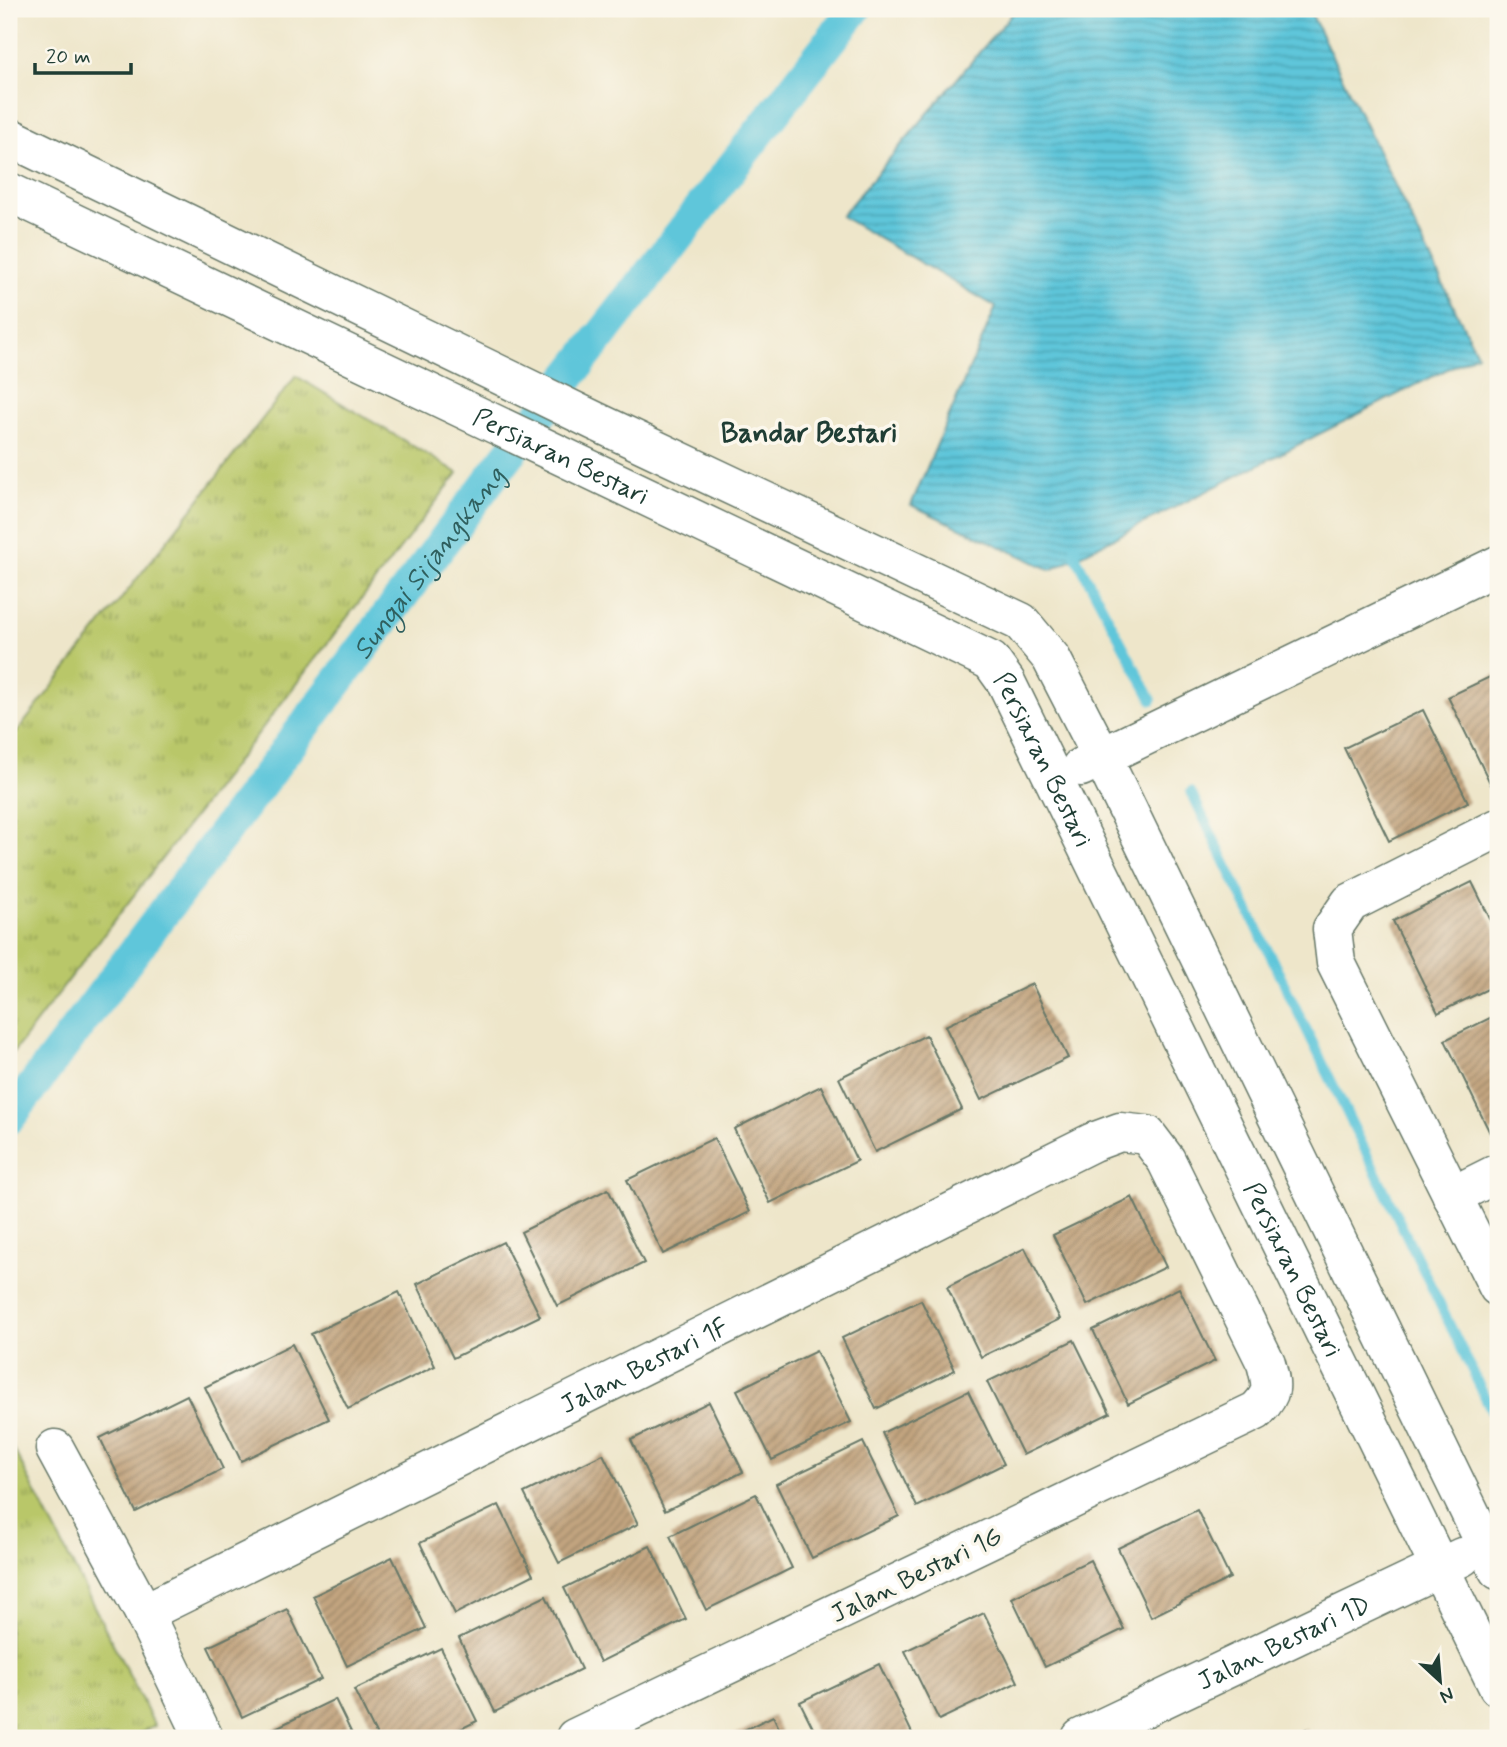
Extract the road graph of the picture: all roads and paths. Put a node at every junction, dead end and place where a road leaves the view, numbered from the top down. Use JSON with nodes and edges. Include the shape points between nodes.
{"nodes":[{"id":1,"x":9,"y":137,"type":"edge"},
{"id":2,"x":9,"y":192,"type":"edge"},
{"id":3,"x":1498,"y":565,"type":"edge"},
{"id":4,"x":1102,"y":757,"type":"junction"},
{"id":5,"x":1055,"y":780,"type":"junction"},
{"id":6,"x":1498,"y":828,"type":"edge"},
{"id":7,"x":1498,"y":1173,"type":"edge"},
{"id":8,"x":1452,"y":1196,"type":"junction"},
{"id":9,"x":1498,"y":1287,"type":"edge"},
{"id":10,"x":1256,"y":1411,"type":"joint"},
{"id":11,"x":55,"y":1449,"type":"dead end"},
{"id":12,"x":1492,"y":1558,"type":"edge"},
{"id":13,"x":1439,"y":1568,"type":"junction"},
{"id":14,"x":144,"y":1613,"type":"junction"},
{"id":15,"x":1498,"y":1687,"type":"edge"},
{"id":16,"x":204,"y":1738,"type":"edge"},
{"id":17,"x":575,"y":1738,"type":"edge"},
{"id":18,"x":1082,"y":1738,"type":"edge"}],
"edges":[{"from":1,"to":4,"type":"street","name":"Persiaran Bestari","via":[[1021,622],[1051,658]]},
{"from":2,"to":5,"type":"street","name":"Persiaran Bestari","via":[[991,661]]},
{"from":3,"to":4,"type":"street"},
{"from":4,"to":5,"type":"street"},
{"from":4,"to":12,"type":"street","name":"Persiaran Bestari"},
{"from":5,"to":13,"type":"street","name":"Persiaran Bestari"},
{"from":6,"to":8,"type":"street","via":[[1350,903],[1332,929],[1336,963]]},
{"from":7,"to":8,"type":"street"},
{"from":8,"to":9,"type":"street"},
{"from":10,"to":14,"type":"street","name":"Jalan Bestari 1F","via":[[1269,1398],[1266,1363],[1166,1160],[1147,1135],[1120,1132]]},
{"from":10,"to":17,"type":"street","name":"Jalan Bestari 1G"},
{"from":11,"to":14,"type":"street"},
{"from":12,"to":13,"type":"street","name":"Jalan Bestari 1D"},
{"from":13,"to":15,"type":"street","name":"Persiaran Bestari"},
{"from":13,"to":18,"type":"street","name":"Jalan Bestari 1D"},
{"from":14,"to":16,"type":"street"}]}
